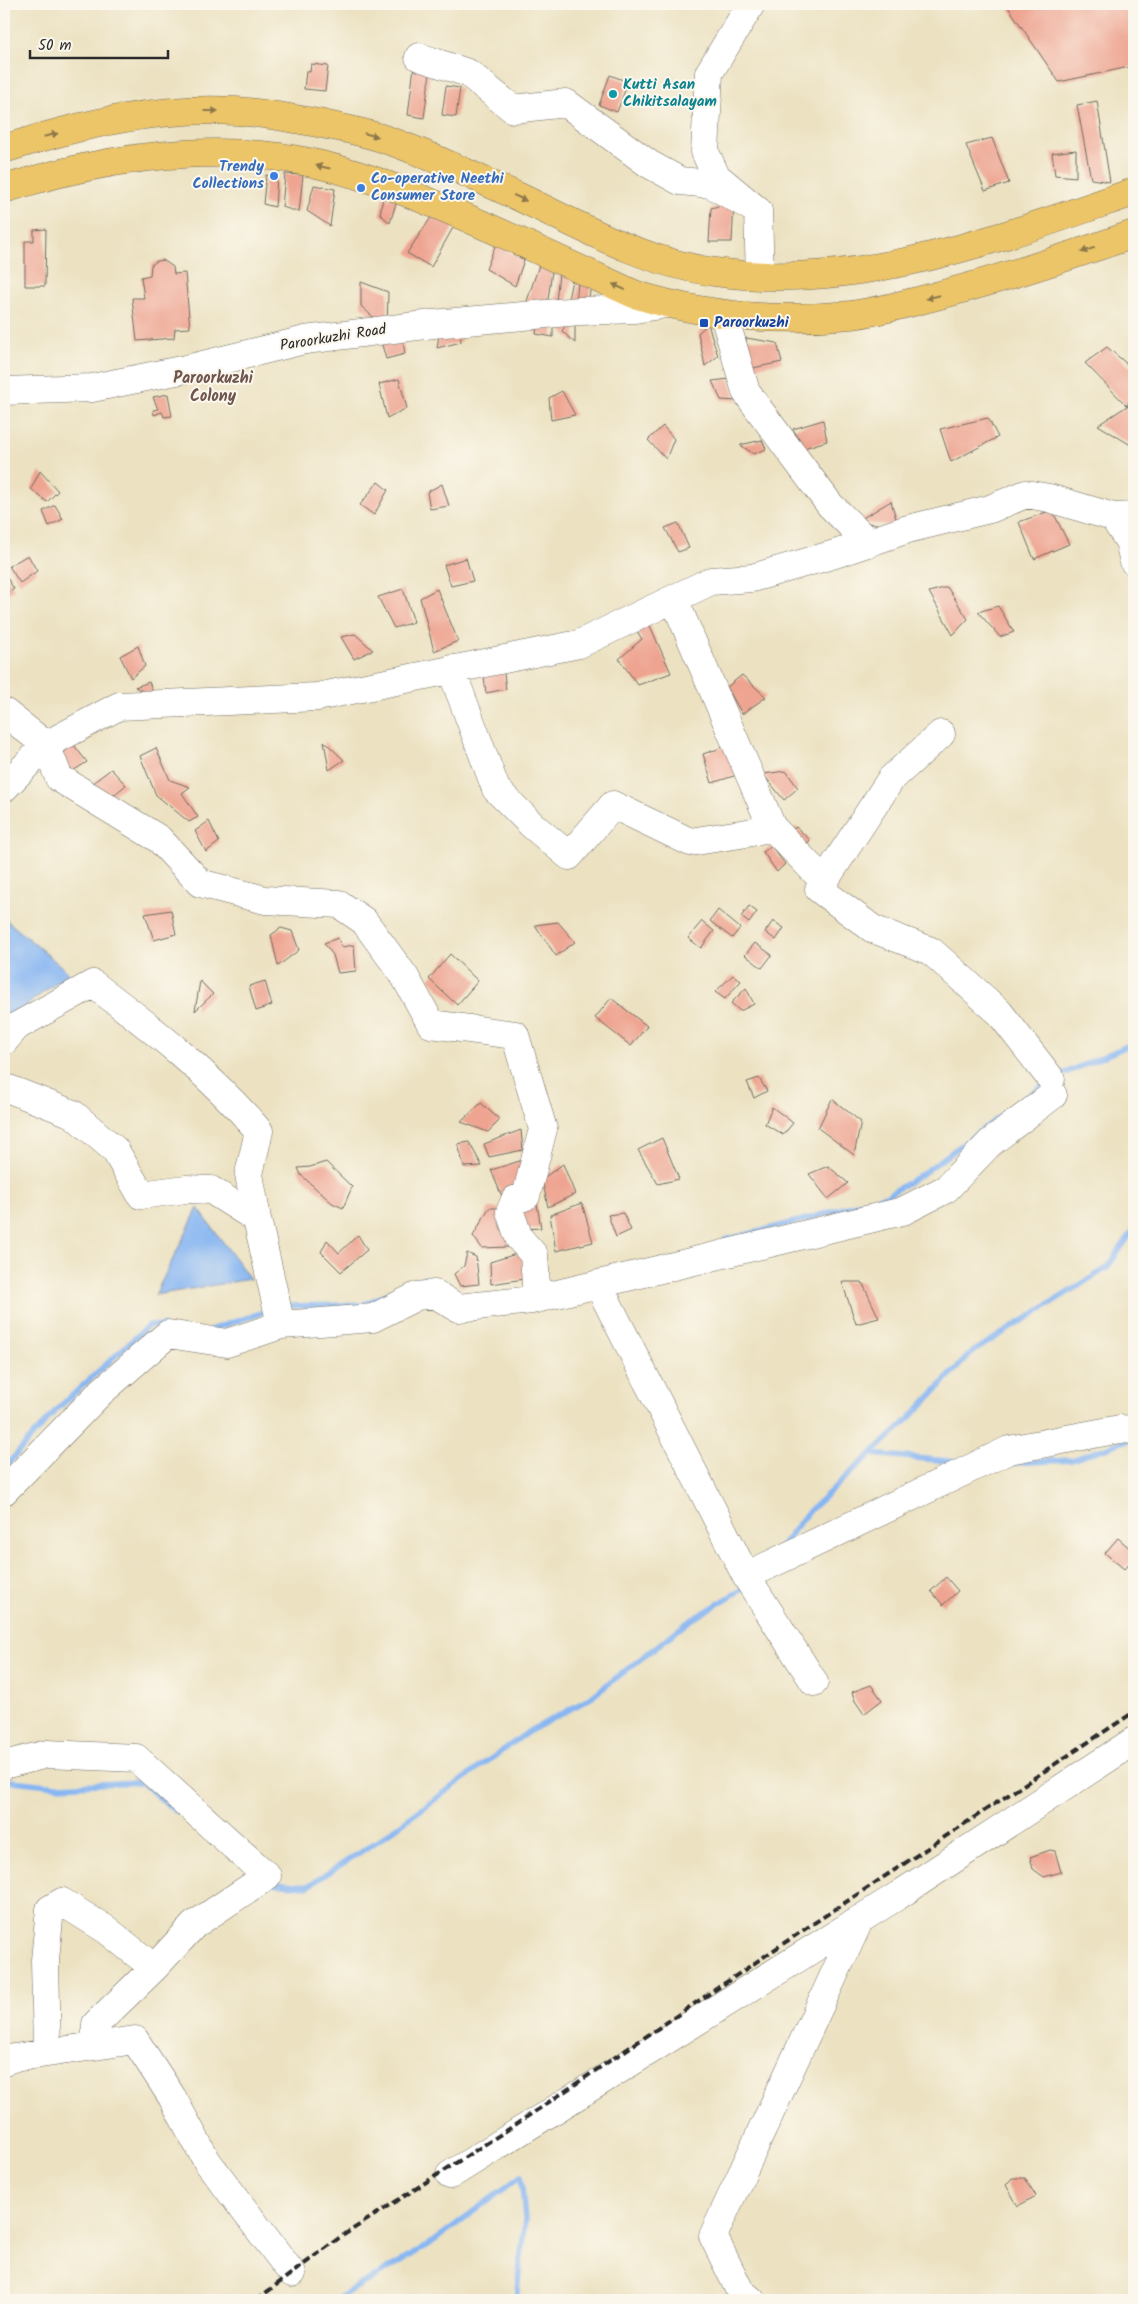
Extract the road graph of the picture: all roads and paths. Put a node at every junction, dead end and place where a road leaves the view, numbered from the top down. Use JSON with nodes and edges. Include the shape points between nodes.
{"nodes":[{"id":1,"x":752,"y":4,"type":"edge"},
{"id":2,"x":420,"y":57,"type":"dead end"},
{"id":3,"x":4,"y":149,"type":"edge"},
{"id":4,"x":5,"y":192,"type":"edge"},
{"id":5,"x":1134,"y":192,"type":"edge"},
{"id":6,"x":758,"y":211,"type":"junction"},
{"id":7,"x":1134,"y":234,"type":"edge"},
{"id":8,"x":760,"y":276,"type":"junction"},
{"id":9,"x":666,"y":304,"type":"junction"},
{"id":10,"x":724,"y":314,"type":"junction"},
{"id":11,"x":4,"y":391,"type":"edge"},
{"id":12,"x":1124,"y":516,"type":"edge"},
{"id":13,"x":869,"y":543,"type":"junction"},
{"id":14,"x":1134,"y":562,"type":"edge"},
{"id":15,"x":674,"y":599,"type":"junction"},
{"id":16,"x":451,"y":670,"type":"junction"},
{"id":17,"x":4,"y":712,"type":"edge"},
{"id":18,"x":941,"y":734,"type":"dead end"},
{"id":19,"x":46,"y":745,"type":"junction"},
{"id":20,"x":4,"y":788,"type":"edge"},
{"id":21,"x":772,"y":827,"type":"junction"},
{"id":22,"x":823,"y":880,"type":"junction"},
{"id":23,"x":4,"y":1041,"type":"edge"},
{"id":24,"x":4,"y":1087,"type":"edge"},
{"id":25,"x":257,"y":1219,"type":"junction"},
{"id":26,"x":598,"y":1284,"type":"junction"},
{"id":27,"x":537,"y":1299,"type":"junction"},
{"id":28,"x":281,"y":1325,"type":"junction"},
{"id":29,"x":1134,"y":1430,"type":"edge"},
{"id":30,"x":4,"y":1491,"type":"edge"},
{"id":31,"x":746,"y":1576,"type":"junction"},
{"id":32,"x":814,"y":1682,"type":"dead end"},
{"id":33,"x":1134,"y":1741,"type":"edge"},
{"id":34,"x":4,"y":1766,"type":"edge"},
{"id":35,"x":860,"y":1920,"type":"junction"},
{"id":36,"x":154,"y":1968,"type":"junction"},
{"id":37,"x":96,"y":2044,"type":"junction"},
{"id":38,"x":47,"y":2052,"type":"junction"},
{"id":39,"x":4,"y":2062,"type":"edge"},
{"id":40,"x":450,"y":2175,"type":"dead end"},
{"id":41,"x":292,"y":2273,"type":"dead end"},
{"id":42,"x":751,"y":2300,"type":"edge"}],
"edges":[{"from":1,"to":6,"type":"street","via":[[709,73],[705,152],[716,176]]},
{"from":2,"to":6,"type":"street","via":[[468,73],[513,110],[566,103],[649,164],[680,181],[711,184]]},
{"from":3,"to":8,"type":"main road","one_way":true,"via":[[36,138],[135,116],[182,111],[235,111],[284,117],[385,139],[626,247],[679,266]]},
{"from":9,"to":4,"type":"main road","one_way":true,"via":[[634,294],[370,178],[281,158],[189,153],[143,157],[42,177]]},
{"from":5,"to":8,"type":"main road","via":[[974,245],[877,268],[820,276]]},
{"from":6,"to":8,"type":"street"},
{"from":7,"to":10,"type":"main road","one_way":true,"via":[[984,284],[853,315],[810,318]]},
{"from":9,"to":10,"type":"main road"},
{"from":9,"to":11,"type":"street","name":"Paroorkuzhi Road","via":[[433,324],[314,339],[92,388]]},
{"from":10,"to":13,"type":"street","via":[[746,392],[830,505]]},
{"from":12,"to":13,"type":"street","via":[[1026,494],[990,509],[908,529]]},
{"from":12,"to":14,"type":"street"},
{"from":13,"to":15,"type":"street","via":[[752,578],[712,581]]},
{"from":15,"to":16,"type":"street","via":[[579,644]]},
{"from":15,"to":21,"type":"street"},
{"from":16,"to":19,"type":"street","via":[[317,697],[119,706]]},
{"from":16,"to":21,"type":"street","via":[[496,789],[569,856],[613,805],[690,842]]},
{"from":17,"to":19,"type":"street"},
{"from":18,"to":22,"type":"street","via":[[891,778]]},
{"from":19,"to":20,"type":"street"},
{"from":19,"to":27,"type":"street","via":[[59,778],[159,839],[200,883],[265,900],[339,904],[364,921],[404,977],[431,1024],[514,1035],[543,1129],[526,1196],[515,1200],[510,1212],[519,1238],[534,1255]]},
{"from":21,"to":22,"type":"street"},
{"from":22,"to":26,"type":"street","via":[[819,889],[873,929],[931,951],[999,1012],[1052,1087],[990,1143],[946,1190],[903,1211]]},
{"from":23,"to":25,"type":"street","via":[[17,1026],[92,984],[146,1024],[231,1098],[259,1132],[249,1174]]},
{"from":24,"to":25,"type":"street","via":[[73,1114],[115,1150],[141,1195],[186,1189],[211,1190]]},
{"from":25,"to":28,"type":"street"},
{"from":26,"to":27,"type":"street"},
{"from":26,"to":31,"type":"street"},
{"from":27,"to":28,"type":"street","via":[[458,1308],[435,1294],[417,1296],[373,1318]]},
{"from":28,"to":30,"type":"street","via":[[228,1343],[168,1334],[101,1392]]},
{"from":29,"to":31,"type":"street","via":[[1120,1429],[1009,1450]]},
{"from":31,"to":32,"type":"street"},
{"from":33,"to":35,"type":"street"},
{"from":34,"to":36,"type":"street","via":[[47,1754],[136,1758],[260,1881],[194,1926]]},
{"from":35,"to":40,"type":"street"},
{"from":35,"to":42,"type":"street","via":[[713,2236],[740,2292]]},
{"from":36,"to":37,"type":"street","via":[[96,2024]]},
{"from":36,"to":38,"type":"street","via":[[107,1930],[62,1902],[50,1909],[45,1960]]},
{"from":37,"to":38,"type":"street"},
{"from":37,"to":41,"type":"street","via":[[135,2040],[172,2097],[207,2161]]},
{"from":38,"to":39,"type":"street","via":[[7,2058]]}]}
